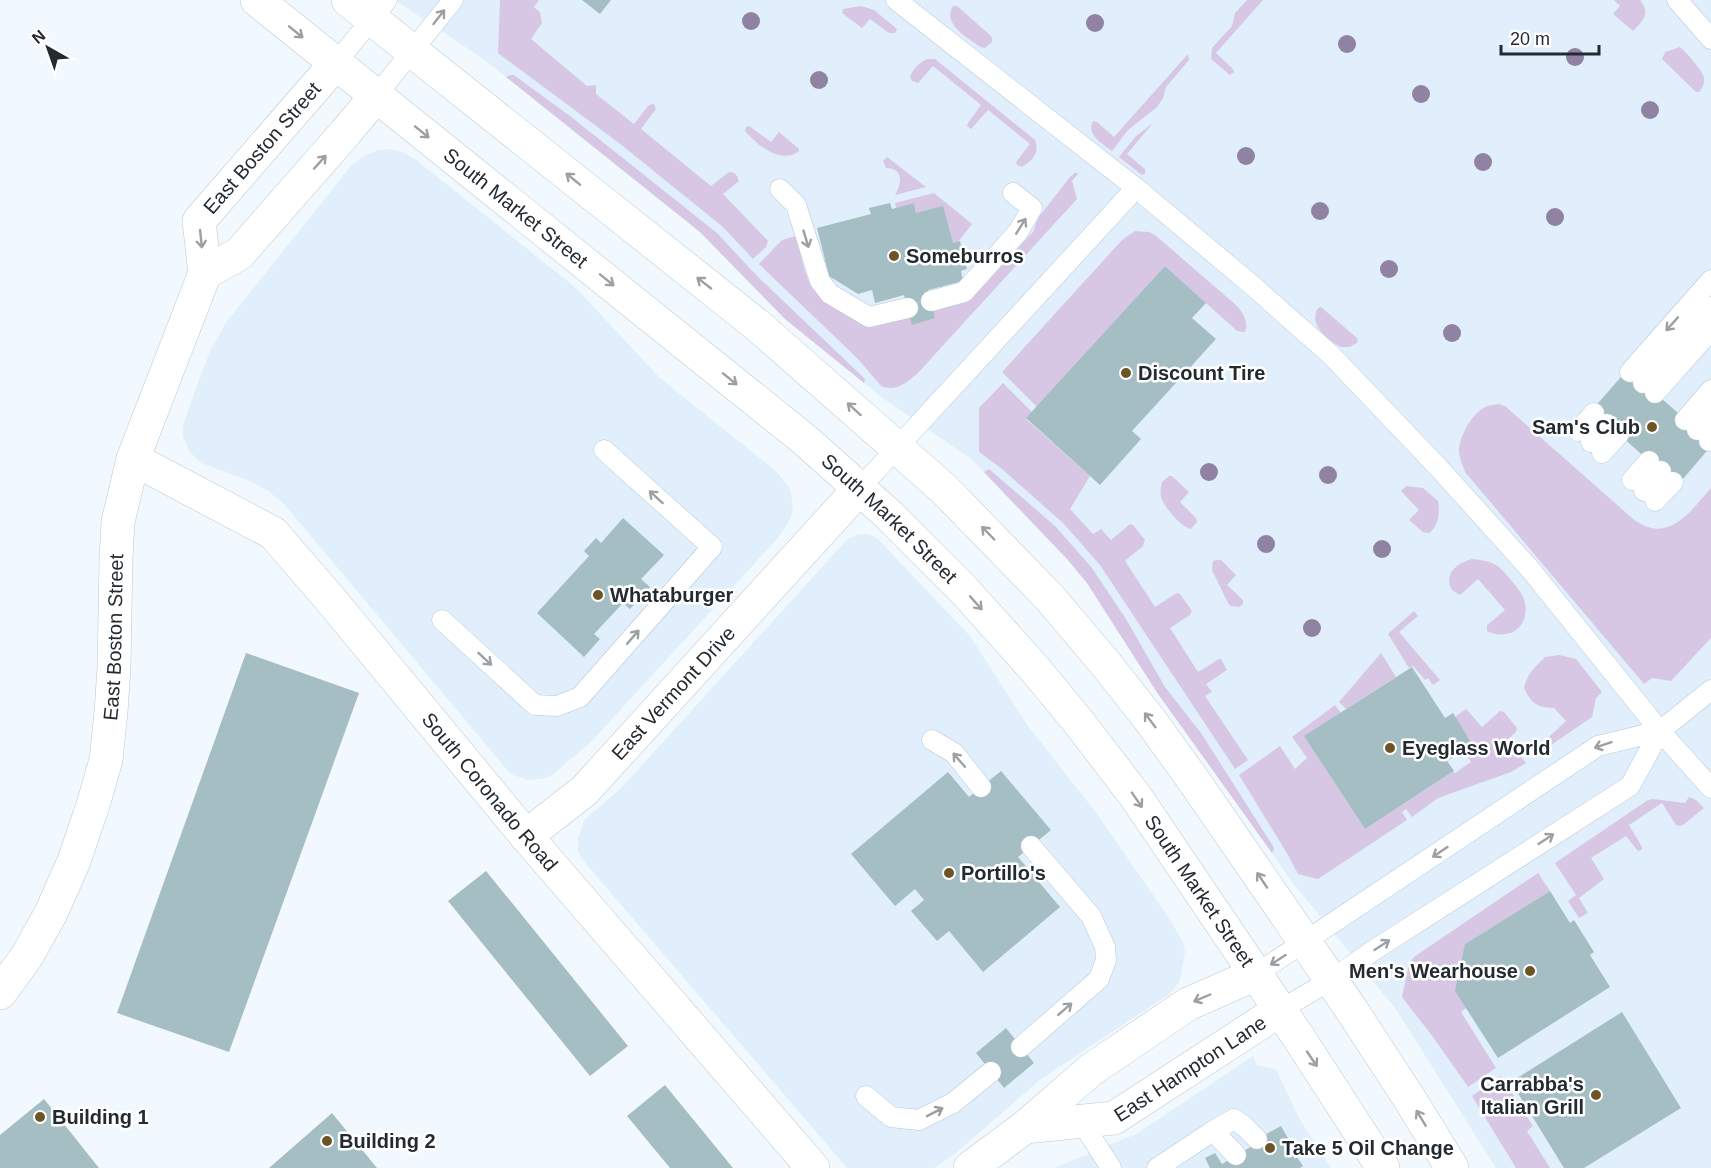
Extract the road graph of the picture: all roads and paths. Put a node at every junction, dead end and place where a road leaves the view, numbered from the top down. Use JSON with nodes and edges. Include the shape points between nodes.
{"nodes":[{"id":1,"x":257,"y":0,"type":"edge"},
{"id":2,"x":453,"y":0,"type":"edge"},
{"id":3,"x":896,"y":0,"type":"edge"},
{"id":4,"x":1677,"y":0,"type":"edge"},
{"id":5,"x":369,"y":6,"type":"edge"},
{"id":6,"x":1711,"y":39,"type":"edge"},
{"id":7,"x":413,"y":52,"type":"junction"},
{"id":8,"x":336,"y":63,"type":"junction"},
{"id":9,"x":376,"y":96,"type":"junction"},
{"id":10,"x":1136,"y":188,"type":"junction"},
{"id":11,"x":780,"y":189,"type":"dead end"},
{"id":12,"x":1013,"y":193,"type":"dead end"},
{"id":13,"x":205,"y":273,"type":"junction"},
{"id":14,"x":1711,"y":280,"type":"edge"},
{"id":15,"x":931,"y":301,"type":"dead end"},
{"id":16,"x":1711,"y":307,"type":"edge"},
{"id":17,"x":908,"y":308,"type":"dead end"},
{"id":18,"x":1711,"y":330,"type":"edge"},
{"id":19,"x":1643,"y":382,"type":"junction"},
{"id":20,"x":1711,"y":390,"type":"edge"},
{"id":21,"x":1711,"y":415,"type":"edge"},
{"id":22,"x":1701,"y":432,"type":"edge"},
{"id":23,"x":1591,"y":442,"type":"joint"},
{"id":24,"x":897,"y":447,"type":"junction"},
{"id":25,"x":604,"y":450,"type":"dead end"},
{"id":26,"x":133,"y":459,"type":"junction"},
{"id":27,"x":859,"y":489,"type":"junction"},
{"id":28,"x":1644,"y":490,"type":"joint"},
{"id":29,"x":442,"y":620,"type":"dead end"},
{"id":30,"x":1711,"y":690,"type":"edge"},
{"id":31,"x":1660,"y":731,"type":"junction"},
{"id":32,"x":932,"y":740,"type":"dead end"},
{"id":33,"x":981,"y":787,"type":"dead end"},
{"id":34,"x":1711,"y":788,"type":"edge"},
{"id":35,"x":526,"y":836,"type":"junction"},
{"id":36,"x":1031,"y":846,"type":"dead end"},
{"id":37,"x":1305,"y":942,"type":"junction"},
{"id":38,"x":1256,"y":974,"type":"junction"},
{"id":39,"x":1331,"y":980,"type":"junction"},
{"id":40,"x":0,"y":993,"type":"edge"},
{"id":41,"x":1280,"y":1010,"type":"junction"},
{"id":42,"x":1021,"y":1047,"type":"dead end"},
{"id":43,"x":991,"y":1072,"type":"dead end"},
{"id":44,"x":866,"y":1096,"type":"dead end"},
{"id":45,"x":1081,"y":1121,"type":"junction"},
{"id":46,"x":1025,"y":1127,"type":"junction"},
{"id":47,"x":1213,"y":1131,"type":"junction"},
{"id":48,"x":1257,"y":1139,"type":"dead end"},
{"id":49,"x":1236,"y":1155,"type":"dead end"},
{"id":50,"x":813,"y":1168,"type":"edge"},
{"id":51,"x":970,"y":1168,"type":"edge"},
{"id":52,"x":1111,"y":1168,"type":"edge"},
{"id":53,"x":1157,"y":1168,"type":"edge"},
{"id":54,"x":1383,"y":1168,"type":"edge"},
{"id":55,"x":1452,"y":1168,"type":"edge"}],
"edges":[{"from":1,"to":8,"type":"street","name":"South Market Street","one_way":true},
{"from":7,"to":2,"type":"lane","one_way":true},
{"from":3,"to":10,"type":"lane"},
{"from":4,"to":6,"type":"lane"},
{"from":5,"to":7,"type":"street"},
{"from":5,"to":8,"type":"lane"},
{"from":7,"to":9,"type":"lane"},
{"from":24,"to":7,"type":"street","one_way":true,"via":[[757,325]]},
{"from":8,"to":9,"type":"street","name":"South Market Street"},
{"from":8,"to":13,"type":"street","name":"East Boston Street","one_way":true,"via":[[199,221]]},
{"from":13,"to":9,"type":"street","one_way":true,"via":[[238,254]]},
{"from":9,"to":27,"type":"street","name":"South Market Street","one_way":true,"via":[[806,440]]},
{"from":10,"to":24,"type":"lane"},
{"from":10,"to":31,"type":"lane","via":[[1253,286],[1353,378],[1530,569]]},
{"from":11,"to":17,"type":"lane","one_way":true,"via":[[796,205],[820,281],[830,294],[869,317]]},
{"from":15,"to":12,"type":"lane","one_way":true,"via":[[964,292],[1018,231],[1032,208]]},
{"from":13,"to":26,"type":"street","name":"East Boston Street"},
{"from":14,"to":19,"type":"lane","one_way":true},
{"from":16,"to":19,"type":"lane"},
{"from":18,"to":19,"type":"lane"},
{"from":20,"to":22,"type":"lane"},
{"from":21,"to":22,"type":"lane"},
{"from":23,"to":23,"type":"lane","via":[[1607,424]]},
{"from":24,"to":27,"type":"lane"},
{"from":37,"to":24,"type":"street","one_way":true,"via":[[1194,781],[1105,663],[986,531]]},
{"from":29,"to":25,"type":"lane","one_way":true,"via":[[535,705],[558,706],[580,697],[712,547]]},
{"from":26,"to":35,"type":"street","name":"South Coronado Road","via":[[273,533]]},
{"from":26,"to":40,"type":"street","name":"East Boston Street","via":[[118,522],[114,667],[106,760],[74,861],[51,913],[27,957]]},
{"from":27,"to":35,"type":"street","name":"East Vermont Drive","via":[[584,791]]},
{"from":27,"to":38,"type":"street","name":"South Market Street","one_way":true,"via":[[962,588],[1081,725],[1136,797]]},
{"from":28,"to":28,"type":"lane","via":[[1661,471]]},
{"from":30,"to":31,"type":"lane"},
{"from":31,"to":34,"type":"lane"},
{"from":31,"to":37,"type":"lane","one_way":true,"via":[[1598,746]]},
{"from":39,"to":31,"type":"lane","one_way":true,"via":[[1630,786]]},
{"from":33,"to":32,"type":"lane","one_way":true,"via":[[954,753]]},
{"from":35,"to":50,"type":"street","name":"South Coronado Road"},
{"from":42,"to":36,"type":"lane","one_way":true,"via":[[1099,979],[1106,960],[1105,947],[1091,916]]},
{"from":37,"to":38,"type":"lane","one_way":true},
{"from":37,"to":39,"type":"street"},
{"from":38,"to":41,"type":"street","name":"South Market Street"},
{"from":38,"to":46,"type":"street","one_way":true,"via":[[1188,1004],[1092,1069]]},
{"from":39,"to":41,"type":"lane"},
{"from":55,"to":39,"type":"street","one_way":true},
{"from":41,"to":45,"type":"street","name":"East Hampton Lane","via":[[1114,1118]]},
{"from":41,"to":54,"type":"street","name":"South Market Street","one_way":true},
{"from":44,"to":43,"type":"lane","one_way":true,"via":[[891,1117],[919,1120],[953,1103]]},
{"from":45,"to":46,"type":"street","name":"East Hampton Lane"},
{"from":45,"to":52,"type":"lane"},
{"from":46,"to":51,"type":"street"},
{"from":47,"to":48,"type":"lane","via":[[1234,1119]]},
{"from":47,"to":49,"type":"lane"},
{"from":47,"to":53,"type":"lane"}]}
